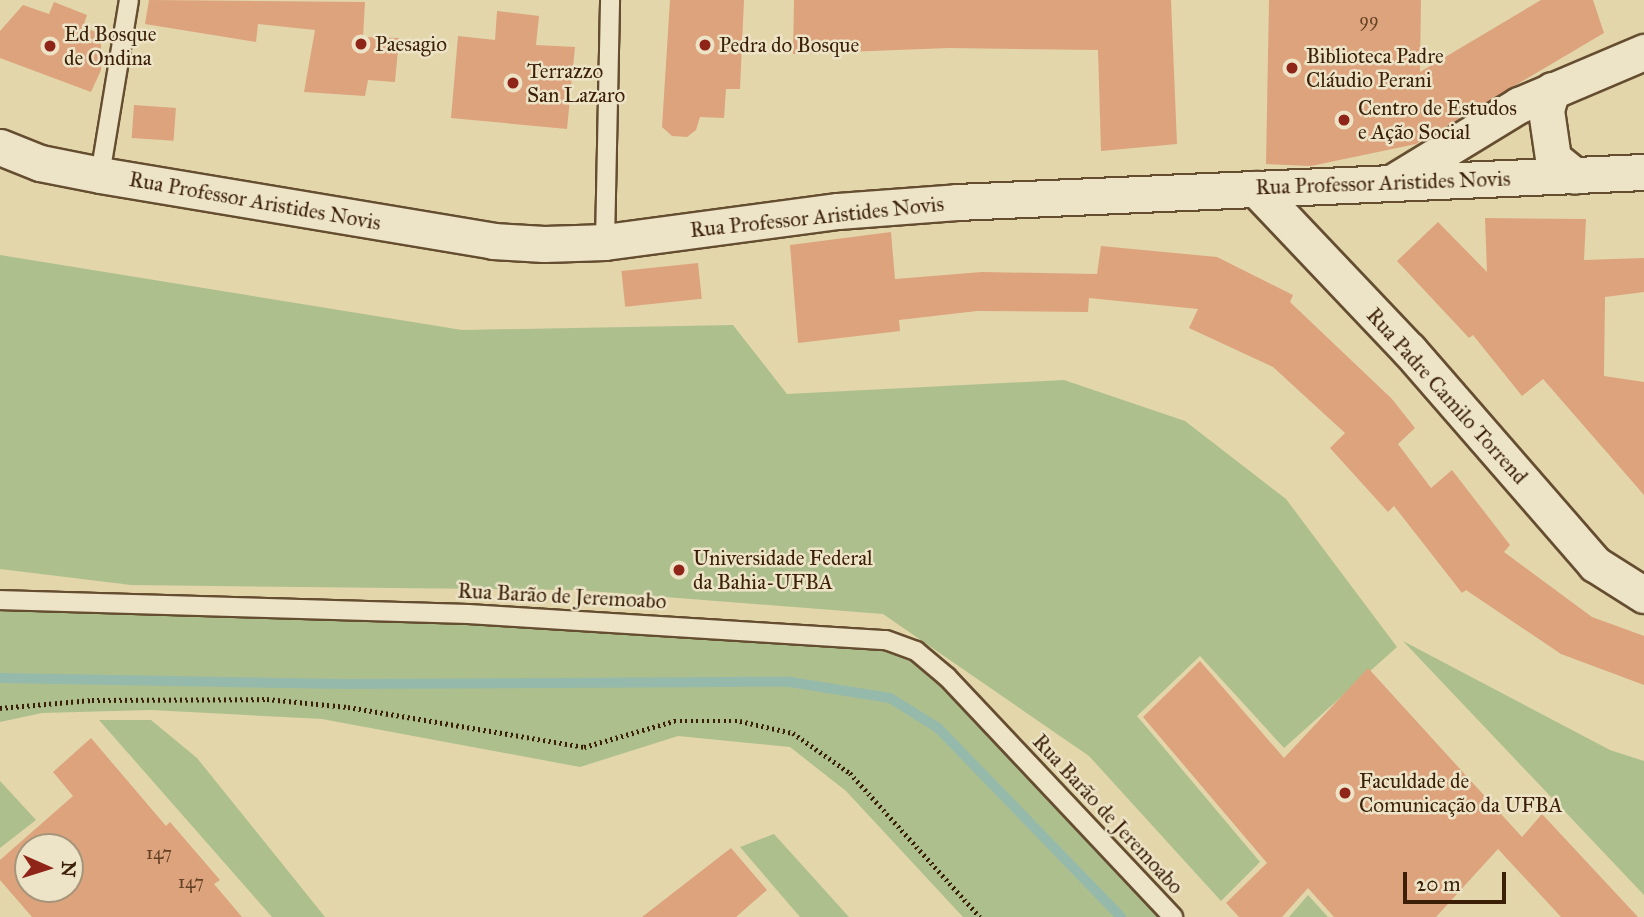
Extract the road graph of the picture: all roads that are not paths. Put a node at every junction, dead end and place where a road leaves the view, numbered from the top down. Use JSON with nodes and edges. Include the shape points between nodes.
{"nodes":[{"id":1,"x":129,"y":0,"type":"edge"},
{"id":2,"x":610,"y":0,"type":"edge"},
{"id":3,"x":1644,"y":52,"type":"edge"},
{"id":4,"x":1552,"y":90,"type":"junction"},
{"id":5,"x":0,"y":148,"type":"edge"},
{"id":6,"x":1644,"y":172,"type":"edge"},
{"id":7,"x":100,"y":175,"type":"junction"},
{"id":8,"x":1575,"y":176,"type":"junction"},
{"id":9,"x":1396,"y":180,"type":"junction"},
{"id":10,"x":1256,"y":189,"type":"junction"},
{"id":11,"x":605,"y":242,"type":"junction"},
{"id":12,"x":1644,"y":595,"type":"edge"},
{"id":13,"x":0,"y":600,"type":"edge"},
{"id":14,"x":1173,"y":917,"type":"edge"}],
"edges":[{"from":1,"to":7,"type":"lane"},
{"from":2,"to":11,"type":"lane"},
{"from":3,"to":4,"type":"street"},
{"from":4,"to":8,"type":"street","via":[[1546,110],[1553,158]]},
{"from":4,"to":9,"type":"street"},
{"from":5,"to":7,"type":"street","name":"Rua Professor Aristides Novis","via":[[40,163]]},
{"from":6,"to":8,"type":"street","name":"Rua Professor Aristides Novis"},
{"from":7,"to":11,"type":"street","name":"Rua Professor Aristides Novis","via":[[493,241]]},
{"from":8,"to":9,"type":"street","name":"Rua Professor Aristides Novis"},
{"from":9,"to":10,"type":"street","name":"Rua Professor Aristides Novis"},
{"from":10,"to":11,"type":"street","name":"Rua Professor Aristides Novis","via":[[838,211]]},
{"from":10,"to":12,"type":"street","name":"Rua Padre Camilo Torrend","via":[[1409,351],[1595,564]]},
{"from":13,"to":14,"type":"lane","name":"Rua Barão de Jeremoabo","via":[[507,615],[886,640],[916,651],[947,677]]}]}
